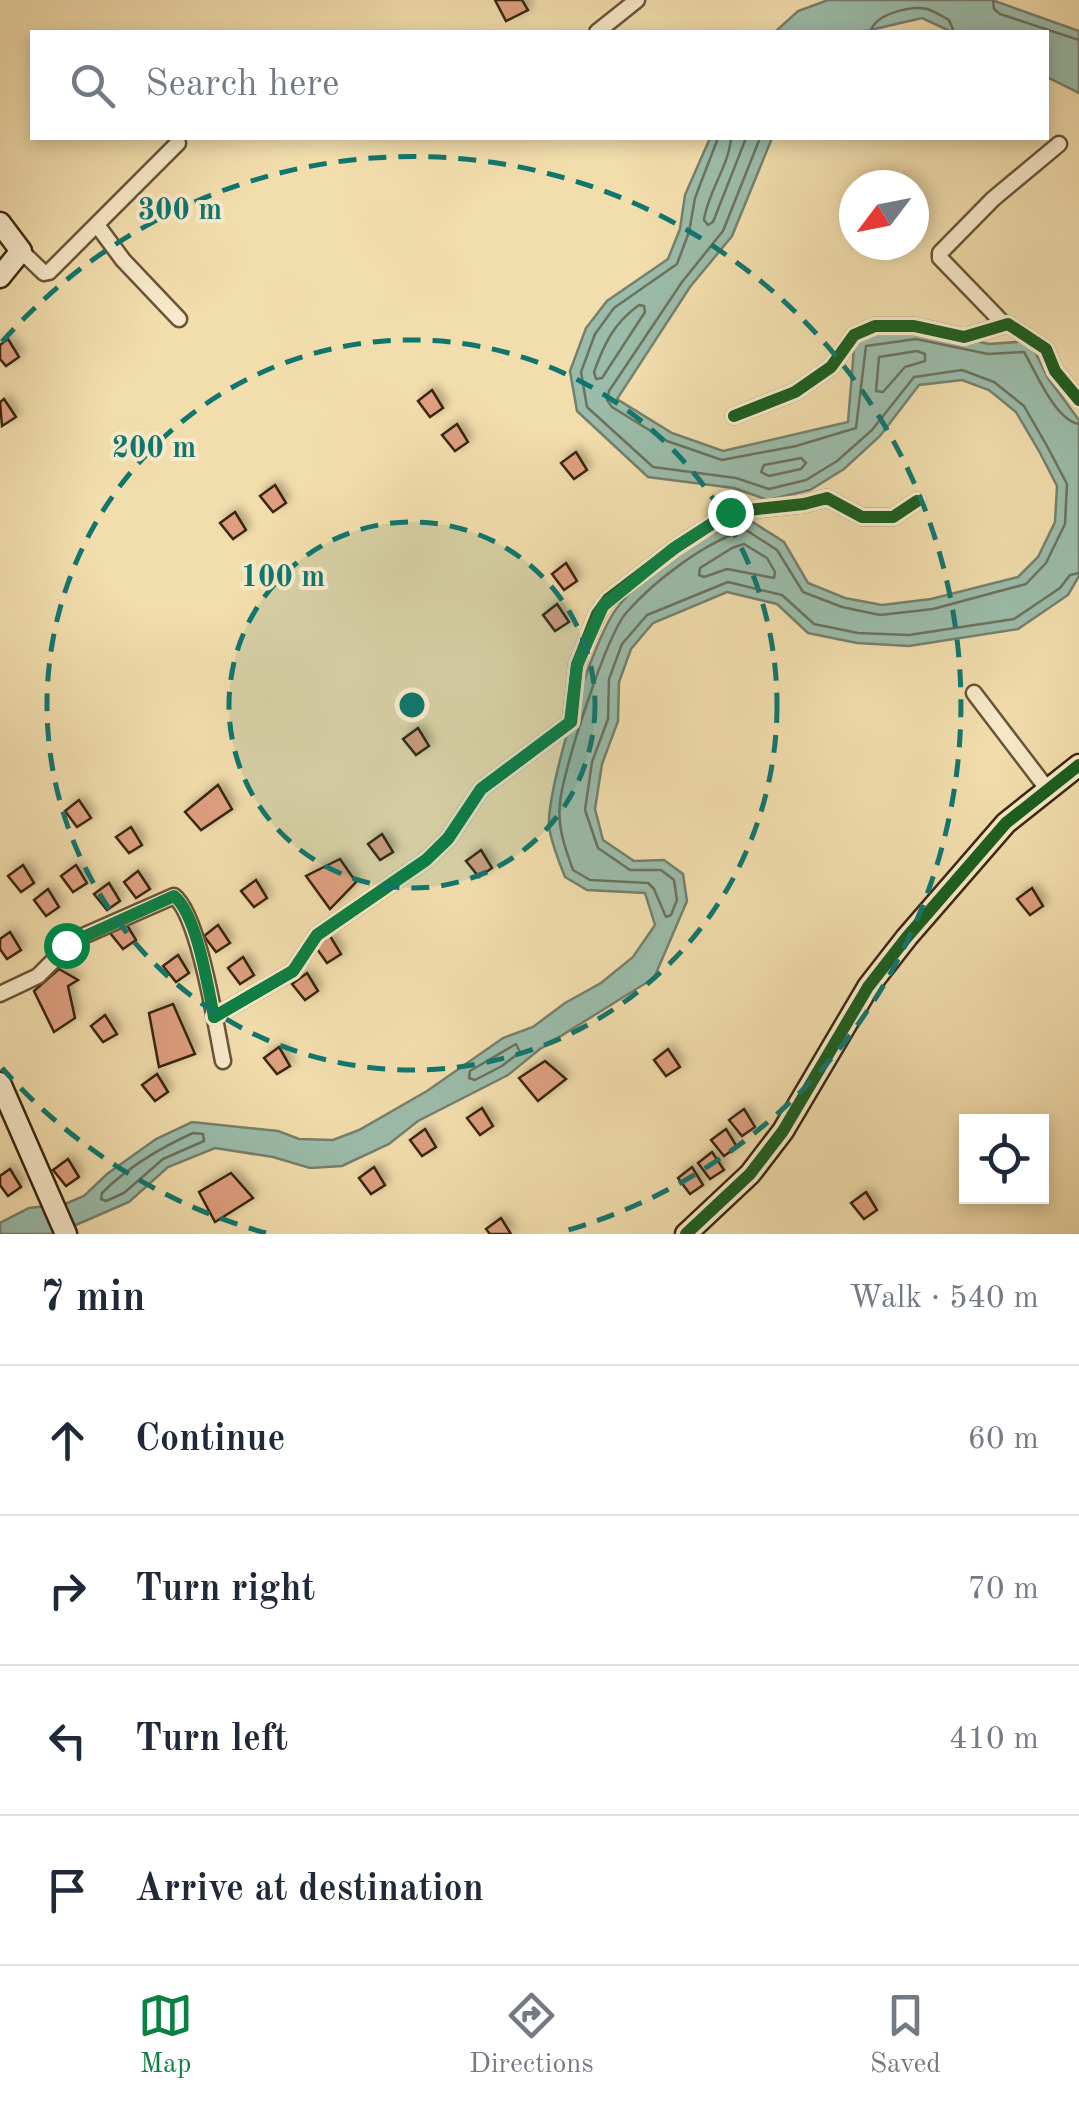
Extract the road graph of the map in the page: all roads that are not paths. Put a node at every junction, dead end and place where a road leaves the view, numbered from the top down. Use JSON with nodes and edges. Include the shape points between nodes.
{"nodes":[{"id":1,"x":637,"y":0,"type":"edge"},
{"id":2,"x":599,"y":30,"type":"edge"},
{"id":3,"x":178,"y":144,"type":"dead end"},
{"id":4,"x":1060,"y":144,"type":"dead end"},
{"id":5,"x":0,"y":222,"type":"edge"},
{"id":6,"x":97,"y":225,"type":"junction"},
{"id":7,"x":21,"y":251,"type":"junction"},
{"id":8,"x":0,"y":276,"type":"edge"},
{"id":9,"x":179,"y":318,"type":"dead end"},
{"id":10,"x":1004,"y":323,"type":"junction"},
{"id":11,"x":1079,"y":400,"type":"edge"},
{"id":12,"x":734,"y":416,"type":"dead end"},
{"id":13,"x":917,"y":501,"type":"dead end"},
{"id":14,"x":974,"y":693,"type":"dead end"},
{"id":15,"x":1079,"y":765,"type":"edge"},
{"id":16,"x":1048,"y":790,"type":"junction"},
{"id":17,"x":0,"y":994,"type":"edge"},
{"id":18,"x":214,"y":1017,"type":"junction"},
{"id":19,"x":222,"y":1061,"type":"dead end"},
{"id":20,"x":0,"y":1083,"type":"edge"},
{"id":21,"x":66,"y":1234,"type":"edge"},
{"id":22,"x":686,"y":1234,"type":"edge"}],
"edges":[{"from":1,"to":2,"type":"street"},
{"from":3,"to":6,"type":"street"},
{"from":4,"to":10,"type":"street","via":[[940,253]]},
{"from":5,"to":7,"type":"street"},
{"from":6,"to":7,"type":"street","via":[[46,274]]},
{"from":6,"to":9,"type":"street"},
{"from":7,"to":8,"type":"street"},
{"from":10,"to":11,"type":"street","via":[[1046,349]]},
{"from":10,"to":12,"type":"street","via":[[964,336],[875,326],[854,335],[828,370],[795,392]]},
{"from":13,"to":18,"type":"street","via":[[890,518],[858,516],[826,498],[735,510],[674,548],[598,614],[577,665],[570,722],[481,789],[426,860],[317,935],[293,971]]},
{"from":14,"to":16,"type":"street"},
{"from":15,"to":16,"type":"street"},
{"from":16,"to":22,"type":"street","via":[[1006,823],[907,937],[868,988],[783,1131],[750,1174]]},
{"from":17,"to":18,"type":"street","via":[[38,976],[74,940],[174,896],[202,962]]},
{"from":18,"to":19,"type":"street"},
{"from":20,"to":21,"type":"street"}]}
